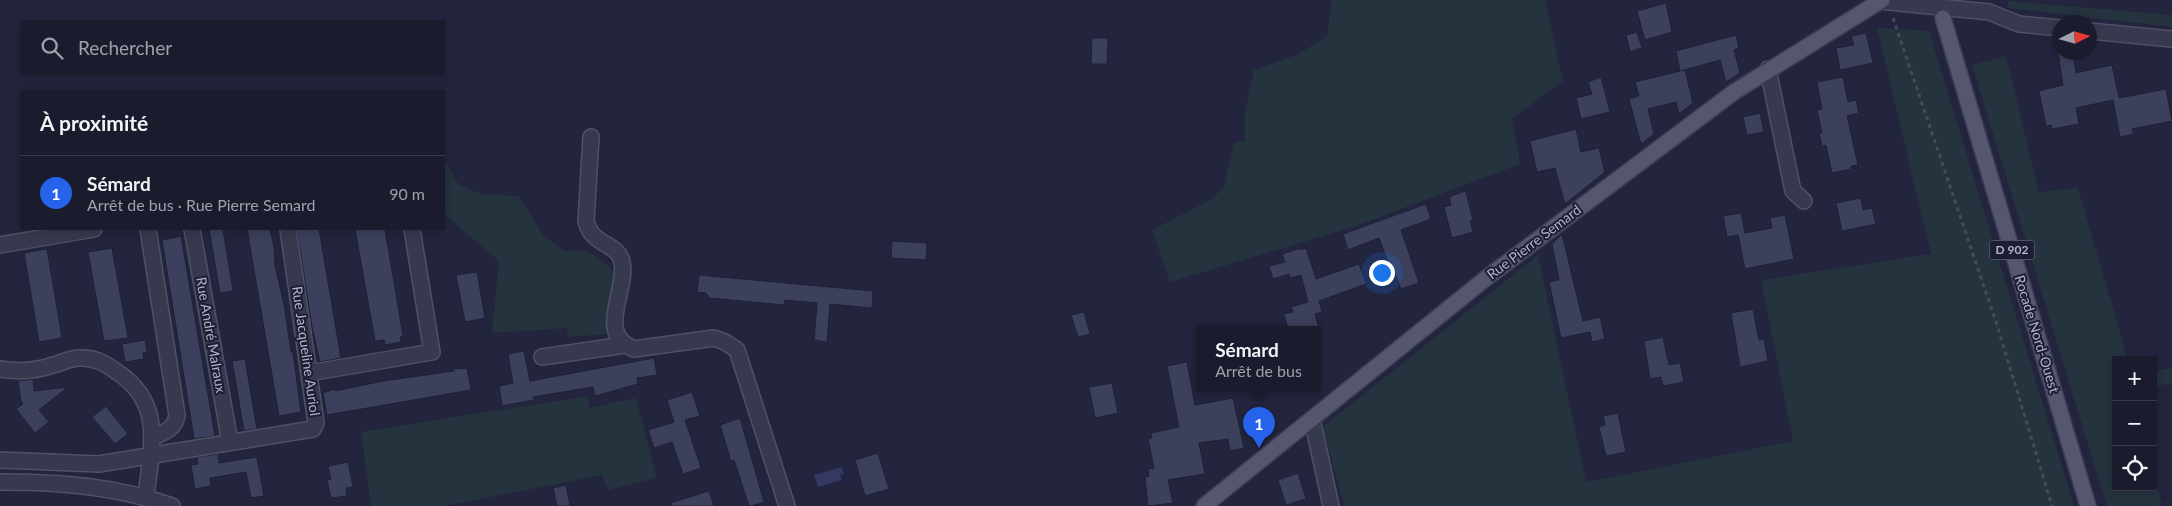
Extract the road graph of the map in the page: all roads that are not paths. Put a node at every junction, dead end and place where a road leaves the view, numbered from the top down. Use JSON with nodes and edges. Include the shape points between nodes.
{"nodes":[{"id":1,"x":1880,"y":0,"type":"edge"},
{"id":2,"x":1943,"y":18,"type":"dead end"},
{"id":3,"x":2052,"y":27,"type":"edge"},
{"id":4,"x":2097,"y":32,"type":"edge"},
{"id":5,"x":2172,"y":39,"type":"edge"},
{"id":6,"x":1768,"y":70,"type":"junction"},
{"id":7,"x":591,"y":137,"type":"dead end"},
{"id":8,"x":1804,"y":202,"type":"dead end"},
{"id":9,"x":88,"y":230,"type":"edge"},
{"id":10,"x":148,"y":230,"type":"edge"},
{"id":11,"x":192,"y":230,"type":"edge"},
{"id":12,"x":288,"y":230,"type":"edge"},
{"id":13,"x":412,"y":230,"type":"edge"},
{"id":14,"x":0,"y":245,"type":"edge"},
{"id":15,"x":624,"y":345,"type":"junction"},
{"id":16,"x":542,"y":357,"type":"dead end"},
{"id":17,"x":0,"y":369,"type":"edge"},
{"id":18,"x":309,"y":373,"type":"junction"},
{"id":19,"x":1312,"y":419,"type":"junction"},
{"id":20,"x":153,"y":437,"type":"junction"},
{"id":21,"x":230,"y":442,"type":"junction"},
{"id":22,"x":150,"y":456,"type":"junction"},
{"id":23,"x":0,"y":460,"type":"edge"},
{"id":24,"x":0,"y":482,"type":"edge"},
{"id":25,"x":146,"y":497,"type":"junction"},
{"id":26,"x":172,"y":506,"type":"edge"},
{"id":27,"x":787,"y":506,"type":"edge"},
{"id":28,"x":1204,"y":506,"type":"edge"},
{"id":29,"x":1332,"y":506,"type":"edge"},
{"id":30,"x":2088,"y":506,"type":"edge"}],
"edges":[{"from":1,"to":3,"type":"street","via":[[1989,12],[2019,24]]},
{"from":1,"to":6,"type":"main road","name":"Rue Pierre Semard"},
{"from":2,"to":30,"type":"main road","name":"Rocade Nord-Ouest","number":"D 902"},
{"from":4,"to":5,"type":"street"},
{"from":6,"to":8,"type":"street","via":[[1794,191]]},
{"from":6,"to":19,"type":"main road","name":"Rue Pierre Semard","via":[[1734,92],[1485,279]]},
{"from":7,"to":15,"type":"street","via":[[586,221],[589,232],[617,251],[622,260],[614,323],[618,338]]},
{"from":9,"to":14,"type":"street"},
{"from":10,"to":20,"type":"street","via":[[177,415],[170,430]]},
{"from":11,"to":21,"type":"street","name":"Rue André Malraux"},
{"from":12,"to":18,"type":"street","name":"Rue Jacqueline Auriol"},
{"from":13,"to":18,"type":"street","via":[[432,352]]},
{"from":15,"to":16,"type":"street"},
{"from":15,"to":27,"type":"street","via":[[634,349],[714,338],[737,350]]},
{"from":17,"to":20,"type":"street","via":[[40,369],[77,357],[100,360],[130,380],[149,407]]},
{"from":18,"to":21,"type":"street","name":"Rue Jacqueline Auriol","via":[[316,423],[313,429]]},
{"from":19,"to":28,"type":"main road","name":"Rue Pierre Semard"},
{"from":19,"to":29,"type":"street"},
{"from":20,"to":22,"type":"street"},
{"from":21,"to":22,"type":"street","name":"Rue Jacqueline Auriol"},
{"from":22,"to":23,"type":"street","name":"Rue Jacqueline Auriol","via":[[99,464]]},
{"from":22,"to":25,"type":"street"},
{"from":24,"to":25,"type":"street","via":[[87,484]]},
{"from":25,"to":26,"type":"street"}]}
